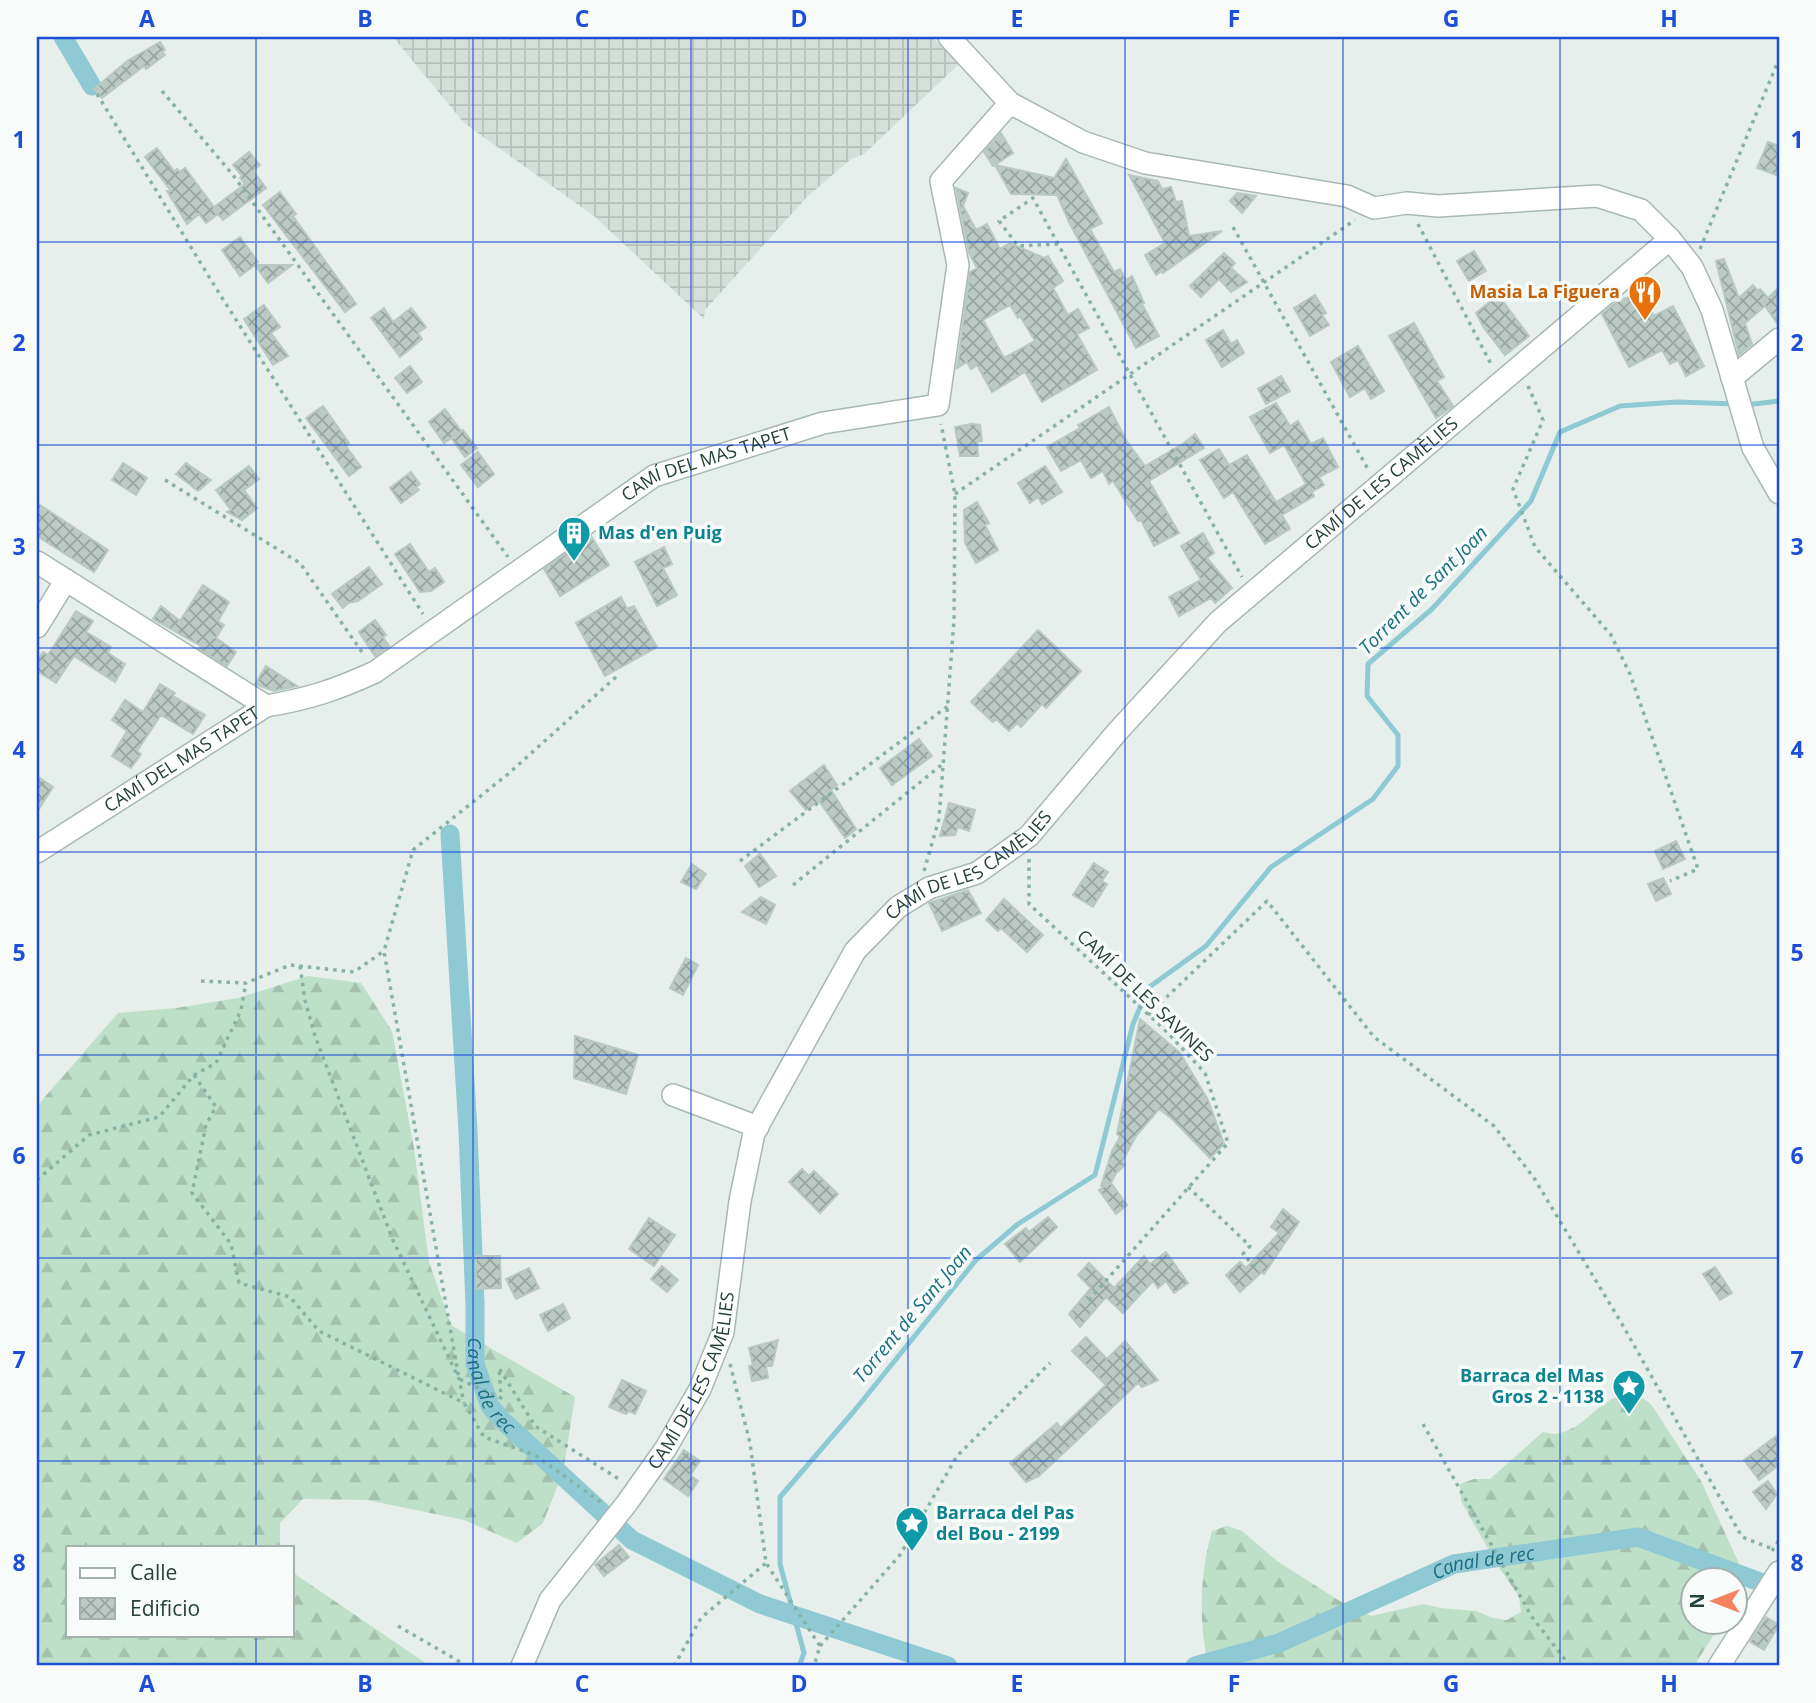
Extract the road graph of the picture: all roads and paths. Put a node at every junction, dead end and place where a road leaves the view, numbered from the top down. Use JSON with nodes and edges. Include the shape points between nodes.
{"nodes":[{"id":1,"x":949,"y":37,"type":"edge"},
{"id":2,"x":1779,"y":59,"type":"edge"},
{"id":3,"x":162,"y":91,"type":"dead end"},
{"id":4,"x":97,"y":94,"type":"dead end"},
{"id":5,"x":1010,"y":103,"type":"junction"},
{"id":6,"x":1407,"y":203,"type":"junction"},
{"id":7,"x":1374,"y":208,"type":"junction"},
{"id":8,"x":1233,"y":228,"type":"dead end"},
{"id":9,"x":1670,"y":239,"type":"junction"},
{"id":10,"x":1058,"y":244,"type":"junction"},
{"id":11,"x":1692,"y":267,"type":"junction"},
{"id":12,"x":1264,"y":283,"type":"junction"},
{"id":13,"x":1779,"y":339,"type":"edge"},
{"id":14,"x":1520,"y":368,"type":"junction"},
{"id":15,"x":1130,"y":374,"type":"junction"},
{"id":16,"x":1732,"y":378,"type":"junction"},
{"id":17,"x":1502,"y":383,"type":"junction"},
{"id":18,"x":938,"y":405,"type":"junction"},
{"id":19,"x":165,"y":480,"type":"dead end"},
{"id":20,"x":1378,"y":488,"type":"junction"},
{"id":21,"x":1779,"y":493,"type":"edge"},
{"id":22,"x":955,"y":494,"type":"junction"},
{"id":23,"x":37,"y":562,"type":"edge"},
{"id":24,"x":517,"y":570,"type":"junction"},
{"id":25,"x":66,"y":580,"type":"junction"},
{"id":26,"x":1252,"y":594,"type":"junction"},
{"id":27,"x":37,"y":627,"type":"edge"},
{"id":28,"x":431,"y":631,"type":"junction"},
{"id":29,"x":375,"y":671,"type":"junction"},
{"id":30,"x":616,"y":677,"type":"dead end"},
{"id":31,"x":265,"y":706,"type":"junction"},
{"id":32,"x":948,"y":706,"type":"junction"},
{"id":33,"x":944,"y":763,"type":"junction"},
{"id":34,"x":1029,"y":836,"type":"junction"},
{"id":35,"x":37,"y":852,"type":"edge"},
{"id":36,"x":740,"y":861,"type":"dead end"},
{"id":37,"x":1670,"y":881,"type":"dead end"},
{"id":38,"x":793,"y":885,"type":"dead end"},
{"id":39,"x":917,"y":895,"type":"junction"},
{"id":40,"x":384,"y":951,"type":"junction"},
{"id":41,"x":300,"y":966,"type":"junction"},
{"id":42,"x":201,"y":981,"type":"dead end"},
{"id":43,"x":246,"y":984,"type":"junction"},
{"id":44,"x":1148,"y":1015,"type":"junction"},
{"id":45,"x":194,"y":1074,"type":"junction"},
{"id":46,"x":673,"y":1095,"type":"dead end"},
{"id":47,"x":758,"y":1127,"type":"junction"},
{"id":48,"x":37,"y":1180,"type":"edge"},
{"id":49,"x":1188,"y":1187,"type":"junction"},
{"id":50,"x":1256,"y":1268,"type":"dead end"},
{"id":51,"x":1087,"y":1302,"type":"dead end"},
{"id":52,"x":723,"y":1332,"type":"junction"},
{"id":53,"x":1050,"y":1363,"type":"dead end"},
{"id":54,"x":459,"y":1378,"type":"junction"},
{"id":55,"x":464,"y":1403,"type":"junction"},
{"id":56,"x":1423,"y":1424,"type":"dead end"},
{"id":57,"x":636,"y":1490,"type":"junction"},
{"id":58,"x":618,"y":1514,"type":"junction"},
{"id":59,"x":1773,"y":1549,"type":"dead end"},
{"id":60,"x":766,"y":1563,"type":"junction"},
{"id":61,"x":1779,"y":1572,"type":"edge"},
{"id":62,"x":398,"y":1626,"type":"dead end"},
{"id":63,"x":820,"y":1646,"type":"junction"},
{"id":64,"x":467,"y":1666,"type":"edge"},
{"id":65,"x":522,"y":1666,"type":"edge"},
{"id":66,"x":674,"y":1666,"type":"edge"},
{"id":67,"x":814,"y":1666,"type":"edge"},
{"id":68,"x":1570,"y":1666,"type":"edge"},
{"id":69,"x":1719,"y":1666,"type":"edge"}],
"edges":[{"from":1,"to":5,"type":"street"},
{"from":2,"to":11,"type":"path"},
{"from":3,"to":24,"type":"path","via":[[233,175]]},
{"from":4,"to":28,"type":"path"},
{"from":5,"to":7,"type":"street","via":[[1083,142],[1145,163],[1347,196]]},
{"from":5,"to":18,"type":"street","via":[[941,181],[958,265]]},
{"from":6,"to":7,"type":"street"},
{"from":6,"to":9,"type":"street","via":[[1437,206],[1597,196],[1641,210]]},
{"from":6,"to":17,"type":"path"},
{"from":7,"to":12,"type":"path"},
{"from":8,"to":12,"type":"path"},
{"from":9,"to":11,"type":"street"},
{"from":9,"to":14,"type":"street","name":"CAMÍ DE LES CAMÈLIES"},
{"from":10,"to":10,"type":"path","via":[[1033,198],[999,221],[1018,246]]},
{"from":10,"to":15,"type":"path"},
{"from":11,"to":16,"type":"street","via":[[1712,310]]},
{"from":12,"to":15,"type":"path"},
{"from":12,"to":20,"type":"path"},
{"from":13,"to":16,"type":"street"},
{"from":14,"to":17,"type":"street","name":"CAMÍ DE LES CAMÈLIES"},
{"from":14,"to":37,"type":"path","via":[[1543,420],[1513,489],[1535,547],[1611,635],[1630,674],[1698,869]]},
{"from":15,"to":22,"type":"path"},
{"from":15,"to":26,"type":"path"},
{"from":16,"to":21,"type":"street","via":[[1753,448]]},
{"from":17,"to":20,"type":"street","name":"CAMÍ DE LES CAMÈLIES"},
{"from":18,"to":22,"type":"path"},
{"from":18,"to":24,"type":"street","name":"CAMÍ DEL MAS TAPET","via":[[823,423],[654,476]]},
{"from":19,"to":29,"type":"path","via":[[300,563]]},
{"from":20,"to":26,"type":"street","name":"CAMÍ DE LES CAMÈLIES"},
{"from":22,"to":32,"type":"path"},
{"from":23,"to":25,"type":"street"},
{"from":24,"to":28,"type":"street","name":"CAMÍ DEL MAS TAPET"},
{"from":25,"to":27,"type":"street"},
{"from":25,"to":31,"type":"street"},
{"from":26,"to":34,"type":"street","name":"CAMÍ DE LES CAMÈLIES","via":[[1218,622]]},
{"from":28,"to":29,"type":"street","name":"CAMÍ DEL MAS TAPET"},
{"from":29,"to":31,"type":"street","name":"CAMÍ DEL MAS TAPET","via":[[307,699]]},
{"from":30,"to":40,"type":"path","via":[[508,774],[413,850]]},
{"from":31,"to":35,"type":"street","name":"CAMÍ DEL MAS TAPET"},
{"from":32,"to":33,"type":"path"},
{"from":32,"to":36,"type":"path"},
{"from":33,"to":38,"type":"path"},
{"from":33,"to":39,"type":"path","via":[[939,819]]},
{"from":34,"to":39,"type":"street","name":"CAMÍ DE LES CAMÈLIES","via":[[977,873]]},
{"from":34,"to":44,"type":"path","name":"CAMÍ DE LES SAVINES","via":[[1029,904]]},
{"from":39,"to":47,"type":"street","name":"CAMÍ DE LES CAMÈLIES","via":[[898,907],[855,951]]},
{"from":40,"to":41,"type":"path","via":[[354,972]]},
{"from":40,"to":54,"type":"path"},
{"from":41,"to":43,"type":"path","via":[[289,965]]},
{"from":41,"to":54,"type":"path","via":[[315,1036],[387,1226]]},
{"from":42,"to":43,"type":"path"},
{"from":43,"to":45,"type":"path","via":[[241,1010],[216,1063]]},
{"from":44,"to":49,"type":"path","name":"CAMÍ DE LES SAVINES","via":[[1205,1073],[1228,1143]]},
{"from":44,"to":59,"type":"path","via":[[1266,901],[1374,1037],[1494,1126],[1534,1178],[1742,1537]]},
{"from":45,"to":48,"type":"path","via":[[159,1117],[89,1135]]},
{"from":45,"to":55,"type":"path","via":[[216,1107],[206,1125],[192,1193],[231,1244],[239,1283],[290,1297],[319,1331]]},
{"from":46,"to":47,"type":"street"},
{"from":47,"to":52,"type":"street","name":"CAMÍ DE LES CAMÈLIES","via":[[740,1201]]},
{"from":49,"to":50,"type":"path","via":[[1250,1246],[1244,1254]]},
{"from":49,"to":51,"type":"path","name":"CAMÍ DE LES SAVINES"},
{"from":52,"to":57,"type":"street","name":"CAMÍ DE LES CAMÈLIES","via":[[700,1389]]},
{"from":52,"to":60,"type":"path","via":[[750,1443]]},
{"from":53,"to":63,"type":"path","via":[[957,1456],[900,1555]]},
{"from":54,"to":55,"type":"path"},
{"from":54,"to":57,"type":"path","via":[[501,1398],[499,1368],[536,1426]]},
{"from":55,"to":58,"type":"path","via":[[484,1437],[536,1455]]},
{"from":56,"to":68,"type":"path","via":[[1532,1617]]},
{"from":57,"to":58,"type":"street","name":"CAMÍ DE LES CAMÈLIES"},
{"from":58,"to":65,"type":"street","name":"CAMÍ DE LES CAMÈLIES","via":[[550,1600]]},
{"from":60,"to":63,"type":"path"},
{"from":60,"to":66,"type":"path","via":[[701,1618]]},
{"from":61,"to":69,"type":"street"},
{"from":62,"to":64,"type":"path"},
{"from":63,"to":67,"type":"path"}]}
